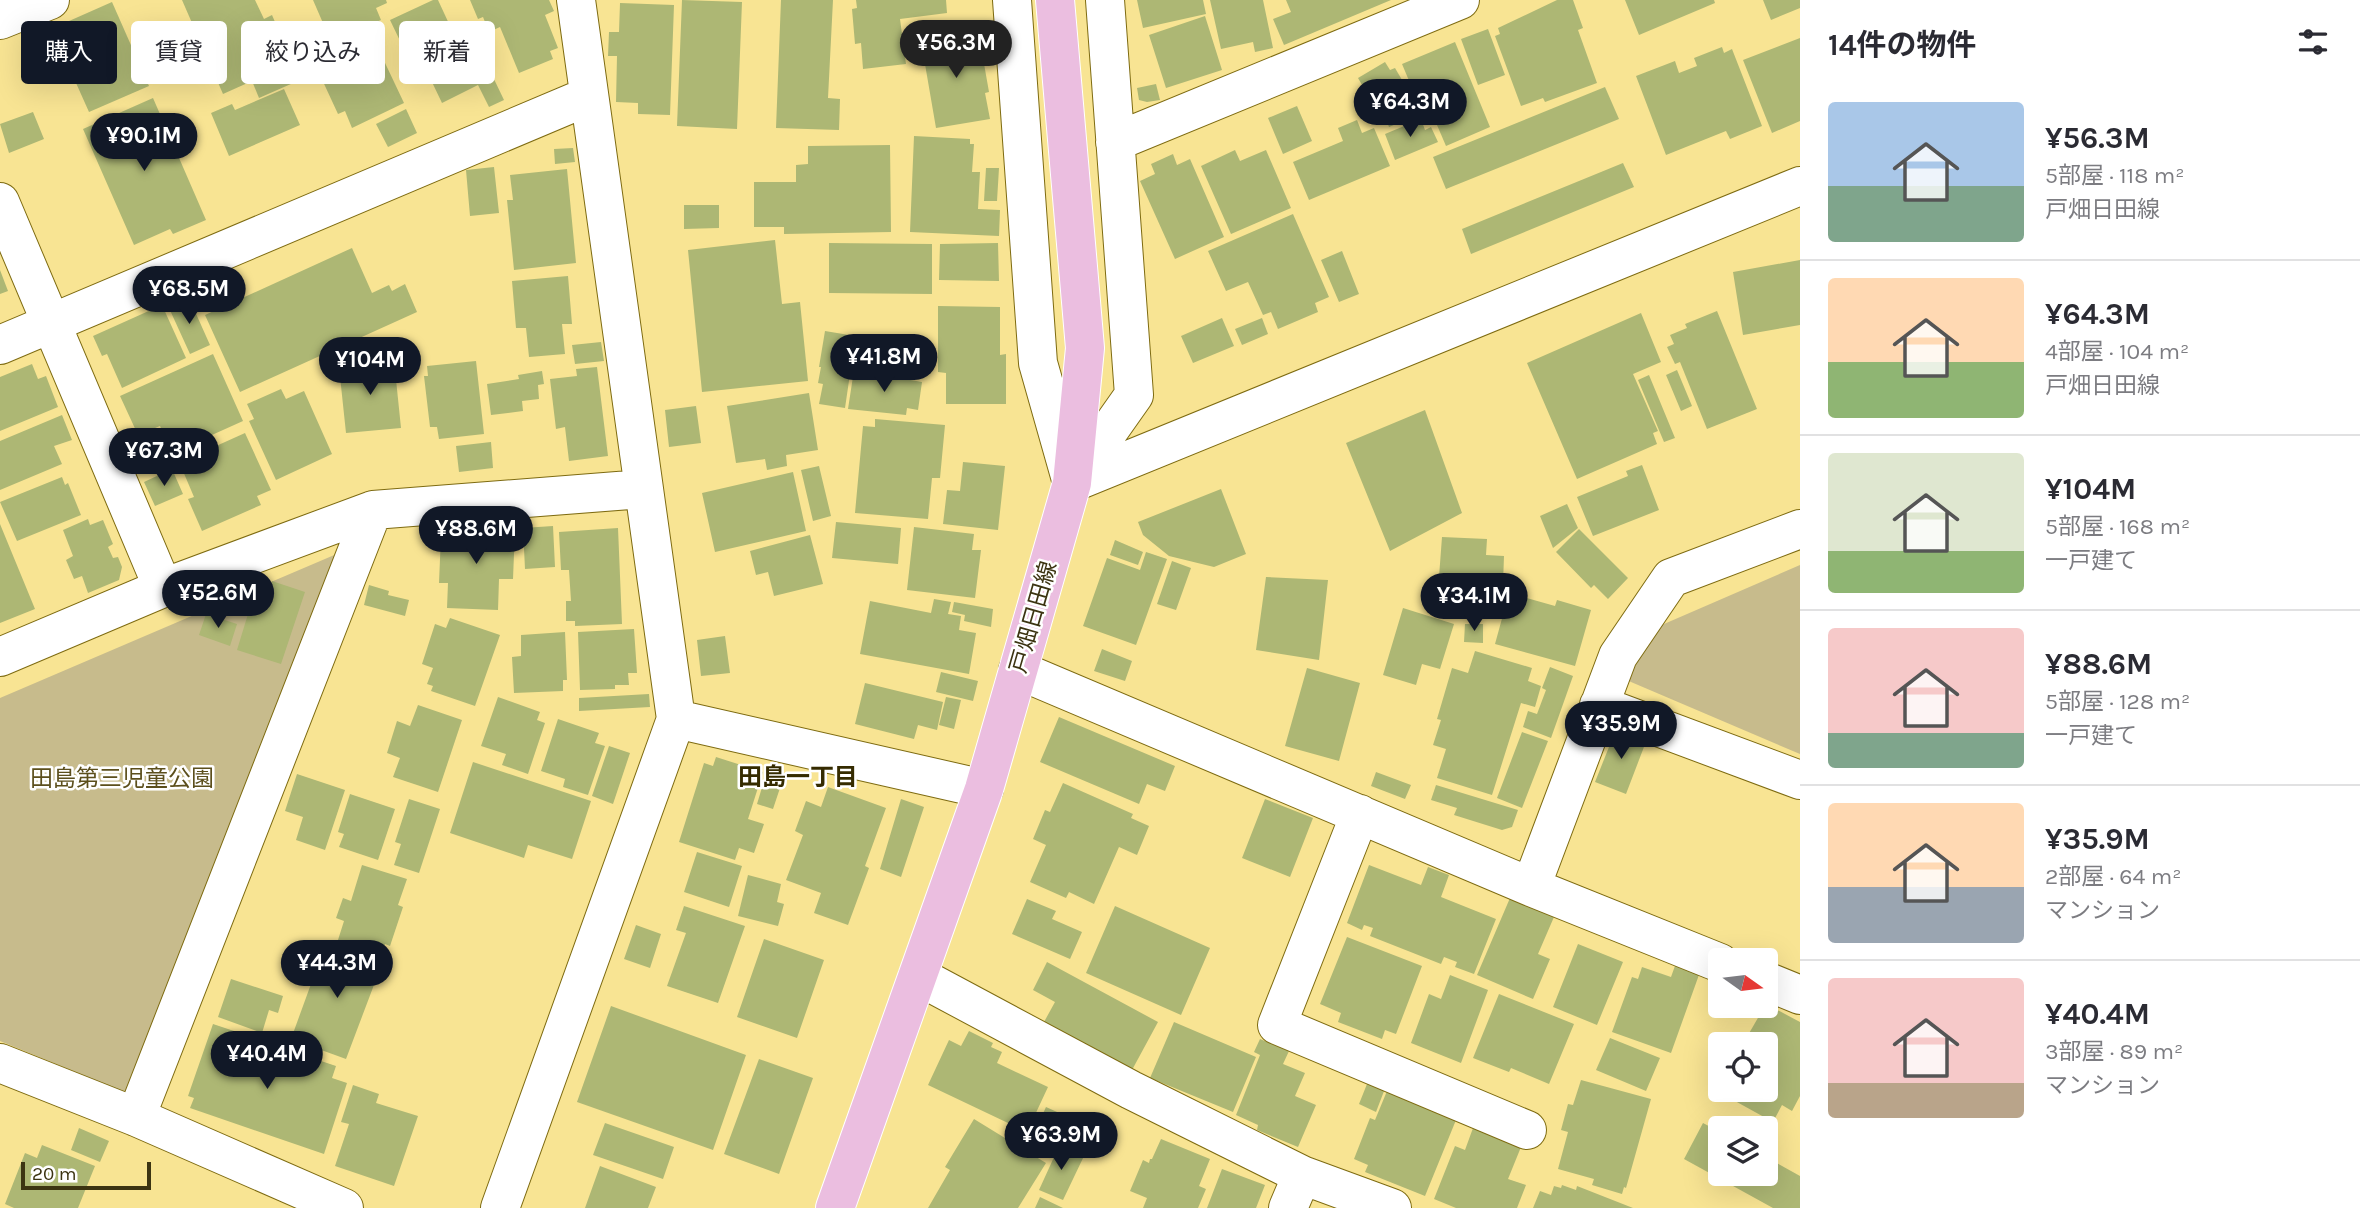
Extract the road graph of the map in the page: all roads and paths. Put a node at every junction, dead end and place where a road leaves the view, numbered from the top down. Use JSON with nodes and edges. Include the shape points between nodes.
{"nodes":[{"id":1,"x":50,"y":0,"type":"edge"},
{"id":2,"x":576,"y":0,"type":"edge"},
{"id":3,"x":1012,"y":0,"type":"edge"},
{"id":4,"x":1055,"y":0,"type":"edge"},
{"id":5,"x":1105,"y":0,"type":"edge"},
{"id":6,"x":1460,"y":0,"type":"edge"},
{"id":7,"x":0,"y":20,"type":"edge"},
{"id":8,"x":589,"y":96,"type":"junction"},
{"id":9,"x":1115,"y":142,"type":"junction"},
{"id":10,"x":1800,"y":186,"type":"edge"},
{"id":11,"x":0,"y":202,"type":"edge"},
{"id":12,"x":50,"y":323,"type":"junction"},
{"id":13,"x":0,"y":345,"type":"edge"},
{"id":14,"x":1072,"y":483,"type":"junction"},
{"id":15,"x":643,"y":489,"type":"junction"},
{"id":16,"x":373,"y":510,"type":"junction"},
{"id":17,"x":1800,"y":529,"type":"edge"},
{"id":18,"x":163,"y":588,"type":"junction"},
{"id":19,"x":0,"y":657,"type":"edge"},
{"id":20,"x":1018,"y":670,"type":"junction"},
{"id":21,"x":1599,"y":705,"type":"junction"},
{"id":22,"x":676,"y":719,"type":"junction"},
{"id":23,"x":1800,"y":780,"type":"edge"},
{"id":24,"x":984,"y":789,"type":"junction"},
{"id":25,"x":1360,"y":814,"type":"junction"},
{"id":26,"x":1531,"y":887,"type":"junction"},
{"id":27,"x":1708,"y":958,"type":"edge"},
{"id":28,"x":918,"y":976,"type":"junction"},
{"id":29,"x":1778,"y":986,"type":"edge"},
{"id":30,"x":1800,"y":995,"type":"edge"},
{"id":31,"x":0,"y":1063,"type":"edge"},
{"id":32,"x":136,"y":1117,"type":"junction"},
{"id":33,"x":1527,"y":1130,"type":"dead end"},
{"id":34,"x":1295,"y":1191,"type":"edge"},
{"id":35,"x":344,"y":1208,"type":"edge"},
{"id":36,"x":500,"y":1208,"type":"edge"},
{"id":37,"x":835,"y":1208,"type":"edge"},
{"id":38,"x":1392,"y":1208,"type":"edge"}],
"edges":[{"from":1,"to":7,"type":"street"},
{"from":2,"to":8,"type":"street"},
{"from":3,"to":14,"type":"street","via":[[1038,363]]},
{"from":4,"to":14,"type":"main road","name":"戸畑日田線","via":[[1085,348]]},
{"from":5,"to":9,"type":"street"},
{"from":6,"to":9,"type":"street"},
{"from":8,"to":12,"type":"street"},
{"from":8,"to":15,"type":"street"},
{"from":9,"to":14,"type":"street","via":[[1134,395]]},
{"from":10,"to":14,"type":"street"},
{"from":11,"to":12,"type":"street"},
{"from":12,"to":13,"type":"street"},
{"from":12,"to":18,"type":"street"},
{"from":14,"to":20,"type":"main road","name":"戸畑日田線"},
{"from":15,"to":16,"type":"street"},
{"from":15,"to":22,"type":"street"},
{"from":16,"to":18,"type":"street"},
{"from":16,"to":32,"type":"street"},
{"from":17,"to":21,"type":"street","via":[[1671,578],[1618,656]]},
{"from":18,"to":19,"type":"street"},
{"from":20,"to":24,"type":"main road","name":"戸畑日田線"},
{"from":20,"to":25,"type":"street"},
{"from":21,"to":23,"type":"street"},
{"from":21,"to":26,"type":"street"},
{"from":22,"to":24,"type":"street"},
{"from":22,"to":36,"type":"street"},
{"from":24,"to":28,"type":"main road","name":"戸畑日田線"},
{"from":25,"to":26,"type":"street"},
{"from":25,"to":33,"type":"street","via":[[1277,1025]]},
{"from":26,"to":27,"type":"street"},
{"from":28,"to":34,"type":"street","via":[[1119,1083]]},
{"from":28,"to":37,"type":"main road","name":"戸畑日田線"},
{"from":29,"to":30,"type":"street"},
{"from":31,"to":32,"type":"street"},
{"from":32,"to":35,"type":"street"},
{"from":34,"to":38,"type":"street"}]}
